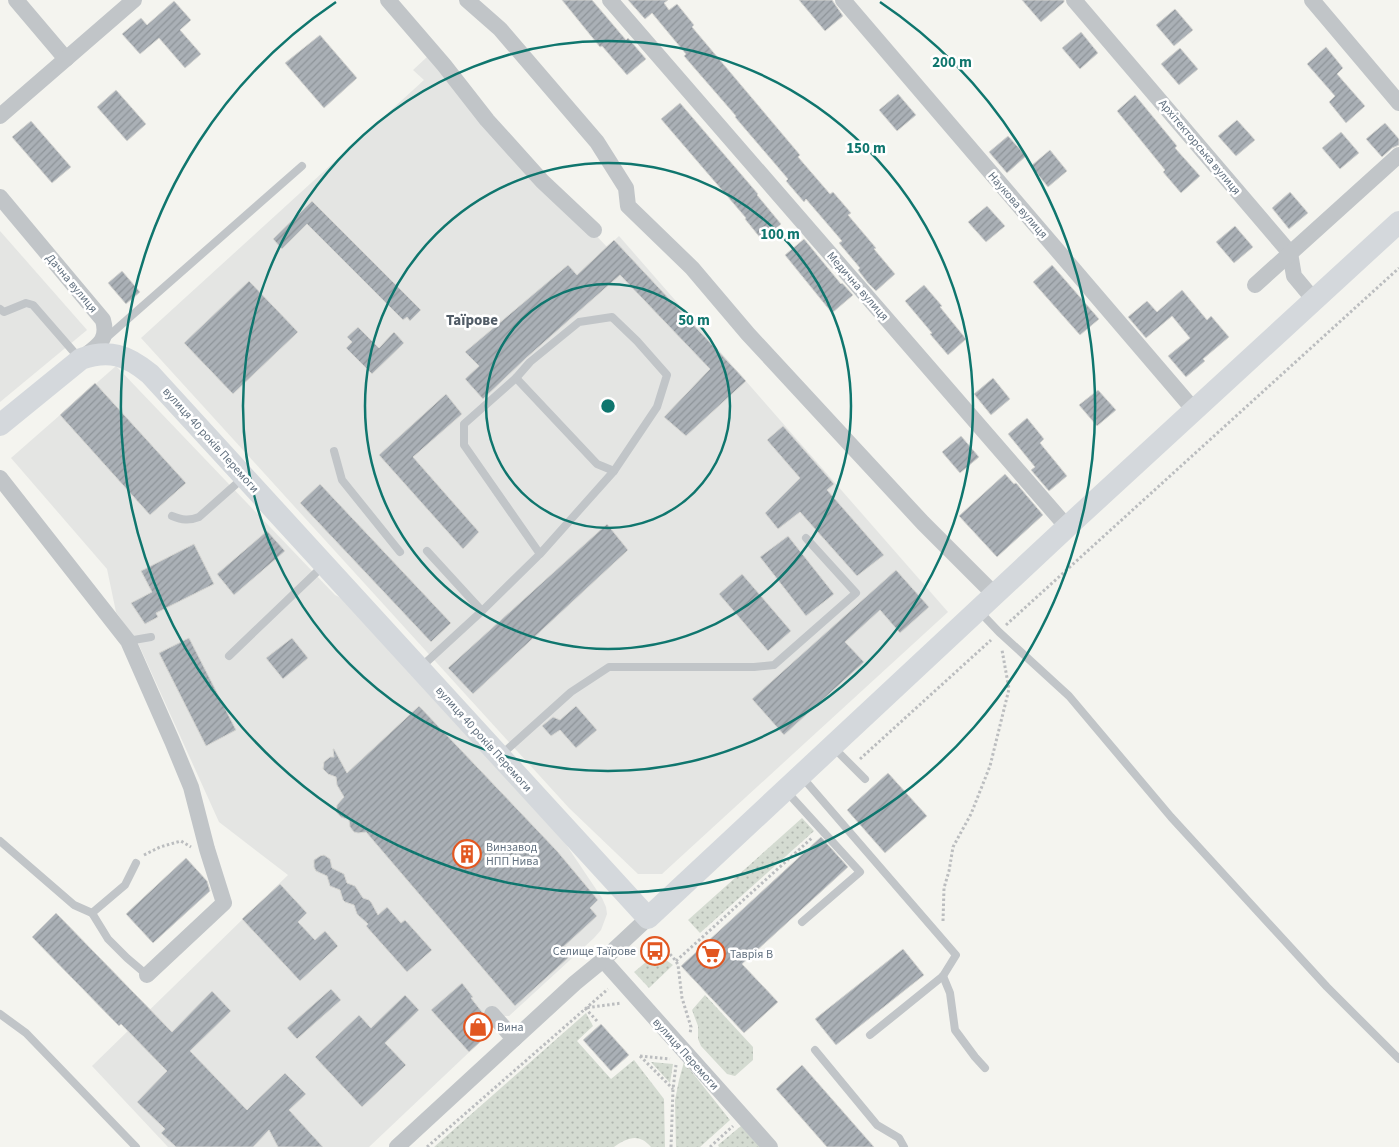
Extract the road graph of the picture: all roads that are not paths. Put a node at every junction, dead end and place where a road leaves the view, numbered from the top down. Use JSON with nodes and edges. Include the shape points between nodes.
{"nodes":[{"id":1,"x":16,"y":0,"type":"edge"},
{"id":2,"x":134,"y":0,"type":"edge"},
{"id":3,"x":388,"y":0,"type":"edge"},
{"id":4,"x":467,"y":0,"type":"edge"},
{"id":5,"x":610,"y":0,"type":"edge"},
{"id":6,"x":843,"y":0,"type":"edge"},
{"id":7,"x":1074,"y":0,"type":"edge"},
{"id":8,"x":1312,"y":0,"type":"edge"},
{"id":9,"x":66,"y":59,"type":"junction"},
{"id":10,"x":1399,"y":103,"type":"edge"},
{"id":11,"x":0,"y":116,"type":"edge"},
{"id":12,"x":1399,"y":155,"type":"edge"},
{"id":13,"x":302,"y":166,"type":"dead end"},
{"id":14,"x":0,"y":196,"type":"edge"},
{"id":15,"x":1399,"y":222,"type":"edge"},
{"id":16,"x":594,"y":230,"type":"dead end"},
{"id":17,"x":1290,"y":252,"type":"junction"},
{"id":18,"x":1255,"y":285,"type":"dead end"},
{"id":19,"x":1314,"y":300,"type":"junction"},
{"id":20,"x":0,"y":309,"type":"edge"},
{"id":21,"x":103,"y":340,"type":"junction"},
{"id":22,"x":80,"y":359,"type":"junction"},
{"id":23,"x":516,"y":378,"type":"junction"},
{"id":24,"x":1194,"y":410,"type":"junction"},
{"id":25,"x":0,"y":425,"type":"edge"},
{"id":26,"x":334,"y":452,"type":"dead end"},
{"id":27,"x":614,"y":471,"type":"junction"},
{"id":28,"x":244,"y":476,"type":"junction"},
{"id":29,"x":0,"y":478,"type":"edge"},
{"id":30,"x":172,"y":516,"type":"dead end"},
{"id":31,"x":1067,"y":527,"type":"junction"},
{"id":32,"x":806,"y":538,"type":"dead end"},
{"id":33,"x":427,"y":551,"type":"dead end"},
{"id":34,"x":400,"y":552,"type":"dead end"},
{"id":35,"x":540,"y":554,"type":"junction"},
{"id":36,"x":325,"y":564,"type":"junction"},
{"id":37,"x":995,"y":595,"type":"junction"},
{"id":38,"x":978,"y":610,"type":"junction"},
{"id":39,"x":482,"y":611,"type":"junction"},
{"id":40,"x":151,"y":637,"type":"dead end"},
{"id":41,"x":128,"y":641,"type":"junction"},
{"id":42,"x":229,"y":656,"type":"dead end"},
{"id":43,"x":420,"y":669,"type":"junction"},
{"id":44,"x":832,"y":746,"type":"junction"},
{"id":45,"x":499,"y":756,"type":"junction"},
{"id":46,"x":865,"y":778,"type":"dead end"},
{"id":47,"x":793,"y":783,"type":"junction"},
{"id":48,"x":0,"y":841,"type":"edge"},
{"id":49,"x":136,"y":863,"type":"road end"},
{"id":50,"x":92,"y":913,"type":"junction"},
{"id":51,"x":648,"y":918,"type":"junction"},
{"id":52,"x":802,"y":922,"type":"dead end"},
{"id":53,"x":603,"y":960,"type":"junction"},
{"id":54,"x":147,"y":975,"type":"joint"},
{"id":55,"x":943,"y":976,"type":"junction"},
{"id":56,"x":0,"y":1014,"type":"edge"},
{"id":57,"x":492,"y":1014,"type":"dead end"},
{"id":58,"x":870,"y":1035,"type":"dead end"},
{"id":59,"x":514,"y":1039,"type":"junction"},
{"id":60,"x":815,"y":1050,"type":"dead end"},
{"id":61,"x":1399,"y":1059,"type":"edge"},
{"id":62,"x":985,"y":1068,"type":"dead end"},
{"id":63,"x":402,"y":1144,"type":"edge"},
{"id":64,"x":136,"y":1147,"type":"edge"},
{"id":65,"x":770,"y":1147,"type":"edge"},
{"id":66,"x":904,"y":1147,"type":"edge"}],
"edges":[{"from":1,"to":9,"type":"street"},
{"from":2,"to":9,"type":"street"},
{"from":3,"to":16,"type":"street","via":[[487,120]]},
{"from":4,"to":37,"type":"street","via":[[500,29],[597,142],[626,188],[628,206],[692,268],[853,448]]},
{"from":5,"to":31,"type":"street","name":"Медична вулиця"},
{"from":6,"to":24,"type":"street","name":"Наукова вулиця"},
{"from":7,"to":17,"type":"street","name":"Архітекторська вулиця"},
{"from":8,"to":10,"type":"street"},
{"from":9,"to":11,"type":"street"},
{"from":12,"to":17,"type":"street"},
{"from":13,"to":21,"type":"lane"},
{"from":14,"to":21,"type":"street","name":"Дачна вулиця","via":[[102,320],[106,330]]},
{"from":15,"to":19,"type":"street"},
{"from":17,"to":18,"type":"street"},
{"from":17,"to":19,"type":"street","via":[[1294,276]]},
{"from":19,"to":24,"type":"street"},
{"from":20,"to":22,"type":"lane","via":[[4,312],[26,303],[33,305]]},
{"from":21,"to":22,"type":"street"},
{"from":22,"to":25,"type":"street"},
{"from":22,"to":28,"type":"street","name":"вулиця 40 років Перемоги","via":[[106,353],[126,357],[138,364]]},
{"from":23,"to":27,"type":"lane","via":[[597,464]]},
{"from":23,"to":27,"type":"lane","via":[[530,362],[579,322],[612,317],[667,375],[657,407]]},
{"from":23,"to":35,"type":"lane","via":[[464,424],[464,445]]},
{"from":24,"to":31,"type":"street"},
{"from":26,"to":34,"type":"lane","via":[[342,480]]},
{"from":27,"to":35,"type":"lane"},
{"from":28,"to":30,"type":"lane","via":[[199,518],[182,520]]},
{"from":28,"to":36,"type":"street","name":"вулиця 40 років Перемоги"},
{"from":29,"to":41,"type":"street"},
{"from":31,"to":37,"type":"street"},
{"from":32,"to":45,"type":"lane","via":[[856,592],[774,665],[609,667],[571,692]]},
{"from":33,"to":39,"type":"lane"},
{"from":35,"to":39,"type":"lane"},
{"from":36,"to":42,"type":"lane"},
{"from":36,"to":43,"type":"street","name":"вулиця 40 років Перемоги"},
{"from":37,"to":38,"type":"street"},
{"from":38,"to":44,"type":"street"},
{"from":38,"to":61,"type":"lane","via":[[1069,696],[1171,817],[1327,987]]},
{"from":39,"to":43,"type":"lane"},
{"from":40,"to":41,"type":"lane"},
{"from":41,"to":54,"type":"street","via":[[191,788],[224,903]]},
{"from":43,"to":45,"type":"street","name":"вулиця 40 років Перемоги"},
{"from":44,"to":46,"type":"lane"},
{"from":44,"to":47,"type":"street"},
{"from":45,"to":51,"type":"street","name":"вулиця 40 років Перемоги"},
{"from":47,"to":51,"type":"street"},
{"from":47,"to":52,"type":"lane","via":[[821,830],[860,872]]},
{"from":47,"to":55,"type":"lane","via":[[956,955]]},
{"from":48,"to":50,"type":"lane","via":[[74,905]]},
{"from":49,"to":50,"type":"lane","via":[[125,884]]},
{"from":50,"to":54,"type":"lane","via":[[108,939]]},
{"from":51,"to":53,"type":"street"},
{"from":53,"to":59,"type":"street"},
{"from":53,"to":65,"type":"street","name":"вулиця Перемоги"},
{"from":55,"to":58,"type":"lane"},
{"from":55,"to":62,"type":"lane","via":[[950,993],[955,1030]]},
{"from":56,"to":64,"type":"lane","via":[[26,1032]]},
{"from":57,"to":59,"type":"street"},
{"from":59,"to":63,"type":"street"},
{"from":60,"to":66,"type":"lane","via":[[877,1125],[899,1138]]}]}
